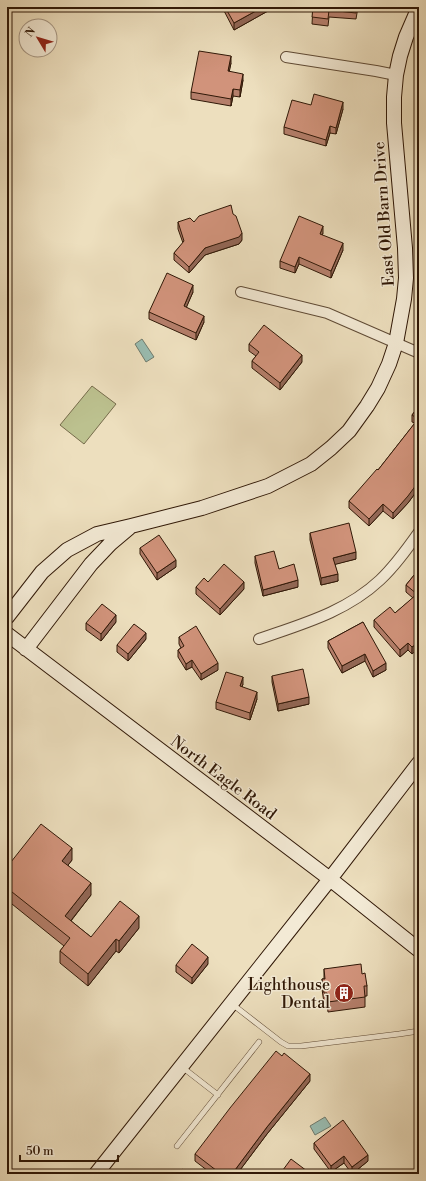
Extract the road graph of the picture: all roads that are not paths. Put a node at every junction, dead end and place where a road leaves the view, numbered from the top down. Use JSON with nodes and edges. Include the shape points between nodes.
{"nodes":[{"id":1,"x":418,"y":7,"type":"edge"},
{"id":2,"x":286,"y":57,"type":"dead end"},
{"id":3,"x":396,"y":75,"type":"junction"},
{"id":4,"x":241,"y":292,"type":"dead end"},
{"id":5,"x":396,"y":343,"type":"junction"},
{"id":6,"x":419,"y":353,"type":"edge"},
{"id":7,"x":131,"y":526,"type":"junction"},
{"id":8,"x":419,"y":532,"type":"edge"},
{"id":9,"x":7,"y":617,"type":"edge"},
{"id":10,"x":7,"y":634,"type":"edge"},
{"id":11,"x":259,"y":639,"type":"dead end"},
{"id":12,"x":26,"y":649,"type":"junction"},
{"id":13,"x":419,"y":763,"type":"edge"},
{"id":14,"x":330,"y":879,"type":"junction"},
{"id":15,"x":419,"y":950,"type":"edge"},
{"id":16,"x":231,"y":1004,"type":"junction"},
{"id":17,"x":419,"y":1031,"type":"edge"},
{"id":18,"x":259,"y":1042,"type":"dead end"},
{"id":19,"x":181,"y":1067,"type":"junction"},
{"id":20,"x":218,"y":1095,"type":"junction"},
{"id":21,"x":177,"y":1146,"type":"dead end"},
{"id":22,"x":96,"y":1174,"type":"edge"}],
"edges":[{"from":1,"to":3,"type":"main road","name":"East Old Barn Drive","via":[[406,37]]},
{"from":2,"to":3,"type":"street"},
{"from":3,"to":5,"type":"main road","name":"East Old Barn Drive","via":[[394,123],[406,278]]},
{"from":4,"to":5,"type":"street","via":[[327,314]]},
{"from":5,"to":6,"type":"street"},
{"from":5,"to":7,"type":"main road","name":"East Old Barn Drive","via":[[378,388],[350,432],[311,464],[268,486],[202,508]]},
{"from":7,"to":9,"type":"main road","name":"East Old Barn Drive","via":[[97,534],[67,550],[42,572]]},
{"from":7,"to":12,"type":"main road","name":"East Old Barn Drive","via":[[90,564]]},
{"from":8,"to":11,"type":"street","via":[[381,579],[356,599],[322,616]]},
{"from":10,"to":12,"type":"main road","name":"North Eagle Road"},
{"from":12,"to":14,"type":"main road","name":"North Eagle Road"},
{"from":13,"to":14,"type":"main road"},
{"from":14,"to":15,"type":"main road","name":"North Eagle Road"},
{"from":14,"to":16,"type":"main road"},
{"from":16,"to":17,"type":"lane","via":[[288,1046]]},
{"from":16,"to":19,"type":"main road"},
{"from":18,"to":20,"type":"lane"},
{"from":19,"to":20,"type":"lane"},
{"from":19,"to":22,"type":"main road"},
{"from":20,"to":21,"type":"lane"}]}
